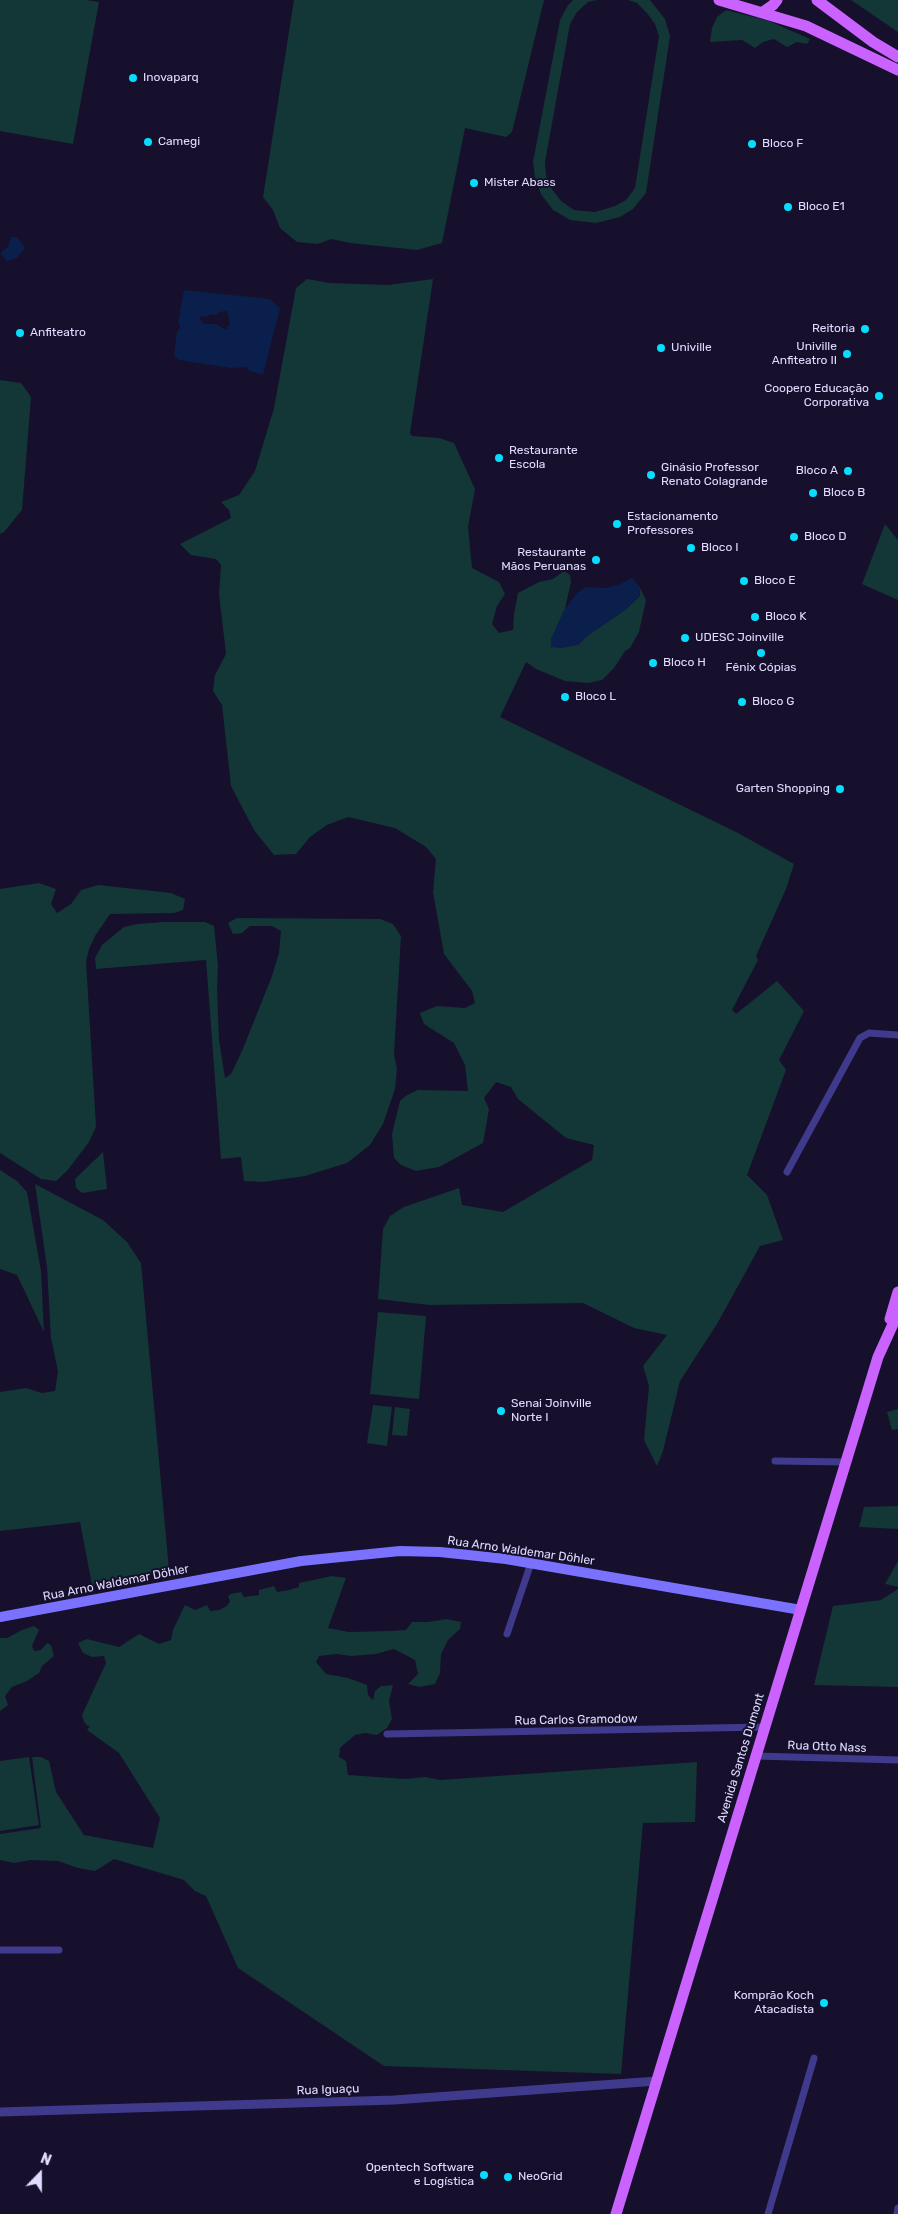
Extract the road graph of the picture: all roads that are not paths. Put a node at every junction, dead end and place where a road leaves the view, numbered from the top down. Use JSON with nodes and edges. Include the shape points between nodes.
{"nodes":[{"id":1,"x":719,"y":0,"type":"edge"},
{"id":2,"x":777,"y":0,"type":"edge"},
{"id":3,"x":817,"y":0,"type":"edge"},
{"id":4,"x":763,"y":12,"type":"junction"},
{"id":5,"x":898,"y":57,"type":"edge"},
{"id":6,"x":898,"y":70,"type":"edge"},
{"id":7,"x":898,"y":1035,"type":"edge"},
{"id":8,"x":787,"y":1172,"type":"dead end"},
{"id":9,"x":898,"y":1292,"type":"edge"},
{"id":10,"x":898,"y":1313,"type":"edge"},
{"id":11,"x":878,"y":1357,"type":"junction"},
{"id":12,"x":776,"y":1461,"type":"dead end"},
{"id":13,"x":846,"y":1462,"type":"junction"},
{"id":14,"x":531,"y":1564,"type":"junction"},
{"id":15,"x":801,"y":1610,"type":"junction"},
{"id":16,"x":0,"y":1618,"type":"edge"},
{"id":17,"x":507,"y":1634,"type":"dead end"},
{"id":18,"x":765,"y":1727,"type":"junction"},
{"id":19,"x":387,"y":1734,"type":"dead end"},
{"id":20,"x":756,"y":1756,"type":"junction"},
{"id":21,"x":898,"y":1760,"type":"edge"},
{"id":22,"x":0,"y":1950,"type":"edge"},
{"id":23,"x":59,"y":1950,"type":"dead end"},
{"id":24,"x":814,"y":2058,"type":"dead end"},
{"id":25,"x":657,"y":2081,"type":"junction"},
{"id":26,"x":0,"y":2112,"type":"edge"},
{"id":27,"x":898,"y":2208,"type":"edge"},
{"id":28,"x":616,"y":2214,"type":"edge"},
{"id":29,"x":768,"y":2214,"type":"edge"},
{"id":30,"x":897,"y":2214,"type":"edge"}],
"edges":[{"from":1,"to":4,"type":"main road"},
{"from":2,"to":4,"type":"main road"},
{"from":3,"to":5,"type":"main road"},
{"from":4,"to":6,"type":"main road","via":[[806,26]]},
{"from":7,"to":8,"type":"street","via":[[869,1033],[860,1038]]},
{"from":9,"to":11,"type":"main road"},
{"from":10,"to":11,"type":"main road","name":"Avenida Santos Dumont"},
{"from":11,"to":13,"type":"main road","name":"Avenida Santos Dumont"},
{"from":12,"to":13,"type":"street"},
{"from":13,"to":15,"type":"main road","name":"Avenida Santos Dumont"},
{"from":14,"to":15,"type":"main road","name":"Rua Arno Waldemar Döhler"},
{"from":14,"to":16,"type":"main road","name":"Rua Arno Waldemar Döhler","via":[[423,1551],[334,1556]]},
{"from":14,"to":17,"type":"street"},
{"from":15,"to":18,"type":"main road","name":"Avenida Santos Dumont"},
{"from":18,"to":19,"type":"street","name":"Rua Carlos Gramodow"},
{"from":18,"to":20,"type":"main road","name":"Avenida Santos Dumont"},
{"from":20,"to":21,"type":"street","name":"Rua Otto Nass"},
{"from":20,"to":25,"type":"main road","name":"Avenida Santos Dumont"},
{"from":22,"to":23,"type":"street"},
{"from":24,"to":29,"type":"street"},
{"from":25,"to":26,"type":"street","name":"Rua Iguaçu","via":[[394,2100]]},
{"from":25,"to":28,"type":"main road","name":"Avenida Santos Dumont"},
{"from":27,"to":30,"type":"street"}]}
